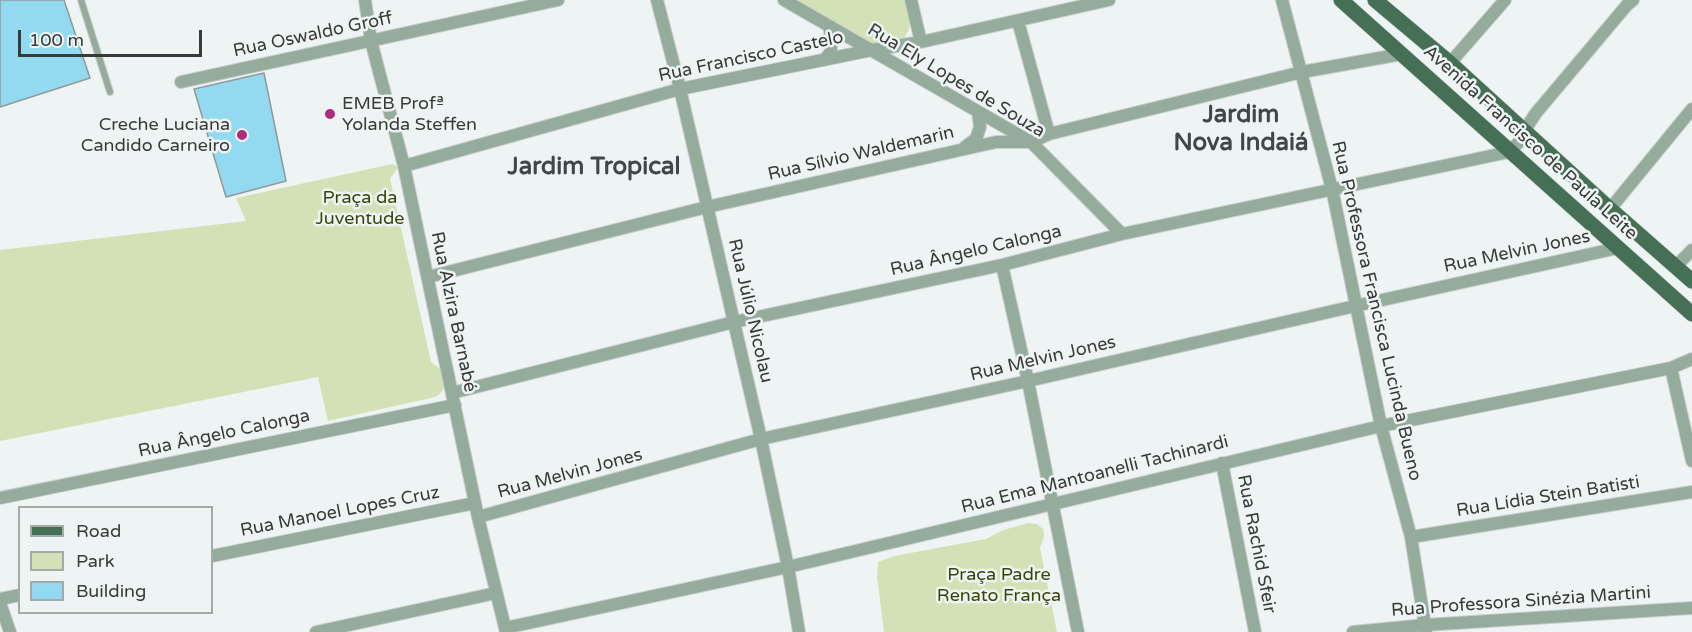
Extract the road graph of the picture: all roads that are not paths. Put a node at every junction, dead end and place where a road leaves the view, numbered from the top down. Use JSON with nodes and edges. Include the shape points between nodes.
{"nodes":[{"id":1,"x":81,"y":0,"type":"edge"},
{"id":2,"x":365,"y":0,"type":"edge"},
{"id":3,"x":558,"y":0,"type":"edge"},
{"id":4,"x":657,"y":0,"type":"edge"},
{"id":5,"x":784,"y":0,"type":"edge"},
{"id":6,"x":911,"y":0,"type":"edge"},
{"id":7,"x":1109,"y":0,"type":"edge"},
{"id":8,"x":1281,"y":0,"type":"edge"},
{"id":9,"x":1341,"y":0,"type":"edge"},
{"id":10,"x":1375,"y":0,"type":"edge"},
{"id":11,"x":1505,"y":0,"type":"edge"},
{"id":12,"x":1633,"y":0,"type":"edge"},
{"id":13,"x":1018,"y":21,"type":"junction"},
{"id":14,"x":830,"y":28,"type":"junction"},
{"id":15,"x":371,"y":41,"type":"junction"},
{"id":16,"x":921,"y":42,"type":"junction"},
{"id":17,"x":872,"y":50,"type":"junction"},
{"id":18,"x":1402,"y":54,"type":"junction"},
{"id":19,"x":824,"y":60,"type":"junction"},
{"id":20,"x":1450,"y":63,"type":"junction"},
{"id":21,"x":1302,"y":72,"type":"junction"},
{"id":22,"x":181,"y":82,"type":"dead end"},
{"id":23,"x":680,"y":89,"type":"junction"},
{"id":24,"x":110,"y":92,"type":"dead end"},
{"id":25,"x":1692,"y":109,"type":"edge"},
{"id":26,"x":978,"y":112,"type":"junction"},
{"id":27,"x":1524,"y":131,"type":"junction"},
{"id":28,"x":1049,"y":134,"type":"junction"},
{"id":29,"x":1031,"y":142,"type":"junction"},
{"id":30,"x":962,"y":149,"type":"junction"},
{"id":31,"x":1509,"y":152,"type":"junction"},
{"id":32,"x":404,"y":166,"type":"junction"},
{"id":33,"x":1332,"y":189,"type":"junction"},
{"id":34,"x":707,"y":207,"type":"junction"},
{"id":35,"x":1610,"y":209,"type":"junction"},
{"id":36,"x":1122,"y":234,"type":"junction"},
{"id":37,"x":1618,"y":248,"type":"junction"},
{"id":38,"x":1692,"y":250,"type":"edge"},
{"id":39,"x":1002,"y":265,"type":"junction"},
{"id":40,"x":1676,"y":266,"type":"junction"},
{"id":41,"x":428,"y":277,"type":"junction"},
{"id":42,"x":1692,"y":281,"type":"edge"},
{"id":43,"x":1355,"y":306,"type":"junction"},
{"id":44,"x":1692,"y":314,"type":"edge"},
{"id":45,"x":734,"y":322,"type":"junction"},
{"id":46,"x":1692,"y":359,"type":"edge"},
{"id":47,"x":1671,"y":368,"type":"junction"},
{"id":48,"x":1028,"y":381,"type":"junction"},
{"id":49,"x":453,"y":399,"type":"junction"},
{"id":50,"x":1381,"y":426,"type":"junction"},
{"id":51,"x":761,"y":440,"type":"junction"},
{"id":52,"x":1692,"y":461,"type":"edge"},
{"id":53,"x":1222,"y":463,"type":"junction"},
{"id":54,"x":1692,"y":492,"type":"edge"},
{"id":55,"x":0,"y":498,"type":"edge"},
{"id":56,"x":476,"y":503,"type":"junction"},
{"id":57,"x":1053,"y":504,"type":"junction"},
{"id":58,"x":478,"y":518,"type":"junction"},
{"id":59,"x":1411,"y":537,"type":"junction"},
{"id":60,"x":213,"y":556,"type":"edge"},
{"id":61,"x":788,"y":567,"type":"junction"},
{"id":62,"x":496,"y":593,"type":"junction"},
{"id":63,"x":18,"y":596,"type":"edge"},
{"id":64,"x":0,"y":601,"type":"edge"},
{"id":65,"x":1692,"y":608,"type":"edge"},
{"id":66,"x":1426,"y":629,"type":"edge"},
{"id":67,"x":506,"y":630,"type":"edge"},
{"id":68,"x":10,"y":632,"type":"edge"},
{"id":69,"x":316,"y":632,"type":"edge"},
{"id":70,"x":799,"y":632,"type":"edge"},
{"id":71,"x":1078,"y":632,"type":"edge"},
{"id":72,"x":1255,"y":632,"type":"edge"},
{"id":73,"x":1353,"y":632,"type":"edge"}],
"edges":[{"from":1,"to":24,"type":"lane"},
{"from":2,"to":15,"type":"street","name":"Rua Alzira Barnabé"},
{"from":3,"to":15,"type":"street","name":"Rua Oswaldo Groff"},
{"from":4,"to":23,"type":"street","name":"Rua Júlio Nicolau"},
{"from":5,"to":14,"type":"street","name":"Rua Ely Lopes de Souza"},
{"from":6,"to":16,"type":"street"},
{"from":7,"to":13,"type":"street","name":"Rua Francisco Castelo"},
{"from":8,"to":21,"type":"street","name":"Rua Professora Francisca Lucinda Bueno"},
{"from":9,"to":18,"type":"main road","name":"Avenida Francisco de Paula Leite"},
{"from":10,"to":20,"type":"main road","name":"Avenida Francisco de Paula Leite"},
{"from":11,"to":20,"type":"street"},
{"from":12,"to":27,"type":"street"},
{"from":13,"to":16,"type":"street","name":"Rua Francisco Castelo"},
{"from":13,"to":28,"type":"street"},
{"from":14,"to":17,"type":"street","name":"Rua Ely Lopes de Souza"},
{"from":14,"to":19,"type":"street","via":[[831,52]]},
{"from":15,"to":22,"type":"street","name":"Rua Oswaldo Groff"},
{"from":15,"to":32,"type":"street","name":"Rua Alzira Barnabé"},
{"from":16,"to":17,"type":"street","name":"Rua Francisco Castelo"},
{"from":17,"to":19,"type":"street","name":"Rua Francisco Castelo"},
{"from":17,"to":26,"type":"street","name":"Rua Ely Lopes de Souza"},
{"from":18,"to":21,"type":"street","name":"Rua Sílvio Waldemarin"},
{"from":18,"to":31,"type":"main road","name":"Avenida Francisco de Paula Leite"},
{"from":19,"to":23,"type":"street","name":"Rua Francisco Castelo"},
{"from":20,"to":27,"type":"main road","name":"Avenida Francisco de Paula Leite"},
{"from":21,"to":28,"type":"street","name":"Rua Sílvio Waldemarin"},
{"from":21,"to":33,"type":"street","name":"Rua Professora Francisca Lucinda Bueno"},
{"from":23,"to":32,"type":"street","name":"Rua Francisco Castelo"},
{"from":23,"to":34,"type":"street","name":"Rua Júlio Nicolau"},
{"from":25,"to":35,"type":"street"},
{"from":26,"to":29,"type":"street","name":"Rua Ely Lopes de Souza"},
{"from":26,"to":30,"type":"street","via":[[980,127],[976,139]]},
{"from":27,"to":31,"type":"street"},
{"from":27,"to":35,"type":"main road","name":"Avenida Francisco de Paula Leite"},
{"from":28,"to":29,"type":"street","name":"Rua Sílvio Waldemarin"},
{"from":29,"to":30,"type":"street","name":"Rua Sílvio Waldemarin","via":[[996,142]]},
{"from":29,"to":36,"type":"street","name":"Rua Ely Lopes de Souza"},
{"from":30,"to":34,"type":"street","name":"Rua Sílvio Waldemarin"},
{"from":31,"to":33,"type":"street","name":"Rua Ângelo Calonga"},
{"from":31,"to":37,"type":"main road","name":"Avenida Francisco de Paula Leite"},
{"from":32,"to":41,"type":"street","name":"Rua Alzira Barnabé"},
{"from":33,"to":36,"type":"street","name":"Rua Ângelo Calonga"},
{"from":33,"to":43,"type":"street","name":"Rua Professora Francisca Lucinda Bueno"},
{"from":34,"to":41,"type":"street","name":"Rua Sílvio Waldemarin"},
{"from":34,"to":45,"type":"street","name":"Rua Júlio Nicolau"},
{"from":35,"to":40,"type":"main road","name":"Avenida Francisco de Paula Leite"},
{"from":36,"to":39,"type":"street","name":"Rua Ângelo Calonga"},
{"from":37,"to":43,"type":"street","name":"Rua Melvin Jones"},
{"from":37,"to":44,"type":"main road","name":"Avenida Francisco de Paula Leite"},
{"from":38,"to":40,"type":"street"},
{"from":39,"to":45,"type":"street","name":"Rua Ângelo Calonga"},
{"from":39,"to":48,"type":"street"},
{"from":40,"to":42,"type":"main road","name":"Avenida Francisco de Paula Leite"},
{"from":41,"to":49,"type":"street","name":"Rua Alzira Barnabé"},
{"from":43,"to":48,"type":"street","name":"Rua Melvin Jones"},
{"from":43,"to":50,"type":"street","name":"Rua Professora Francisca Lucinda Bueno"},
{"from":45,"to":49,"type":"street","name":"Rua Ângelo Calonga"},
{"from":45,"to":51,"type":"street","name":"Rua Júlio Nicolau"},
{"from":46,"to":47,"type":"street","name":"Rua Ema Mantoanelli Tachinardi"},
{"from":47,"to":50,"type":"street","name":"Rua Ema Mantoanelli Tachinardi"},
{"from":47,"to":52,"type":"street"},
{"from":48,"to":51,"type":"street","name":"Rua Melvin Jones"},
{"from":48,"to":57,"type":"street"},
{"from":49,"to":55,"type":"street","name":"Rua Ângelo Calonga"},
{"from":49,"to":56,"type":"street","name":"Rua Alzira Barnabé"},
{"from":50,"to":53,"type":"street","name":"Rua Ema Mantoanelli Tachinardi"},
{"from":50,"to":59,"type":"street","name":"Rua Professora Francisca Lucinda Bueno"},
{"from":51,"to":58,"type":"street","name":"Rua Melvin Jones"},
{"from":51,"to":61,"type":"street","name":"Rua Júlio Nicolau"},
{"from":53,"to":57,"type":"street","name":"Rua Ema Mantoanelli Tachinardi"},
{"from":53,"to":72,"type":"street","name":"Rua Rachid Sfeir"},
{"from":54,"to":59,"type":"street","name":"Rua Lídia Stein Batisti"},
{"from":56,"to":58,"type":"street","name":"Rua Alzira Barnabé"},
{"from":56,"to":60,"type":"street","name":"Rua Manoel Lopes Cruz"},
{"from":57,"to":61,"type":"street","name":"Rua Ema Mantoanelli Tachinardi"},
{"from":57,"to":71,"type":"street"},
{"from":58,"to":62,"type":"street","name":"Rua Alzira Barnabé"},
{"from":59,"to":66,"type":"street","name":"Rua Professora Francisca Lucinda Bueno"},
{"from":61,"to":67,"type":"street","name":"Rua Ema Mantoanelli Tachinardi"},
{"from":61,"to":70,"type":"street","name":"Rua Júlio Nicolau"},
{"from":62,"to":67,"type":"street","name":"Rua Alzira Barnabé"},
{"from":62,"to":69,"type":"street"},
{"from":63,"to":64,"type":"street"},
{"from":64,"to":68,"type":"street"},
{"from":65,"to":66,"type":"street","name":"Rua Professora Sinézia Martini"},
{"from":66,"to":73,"type":"street","name":"Rua Professora Sinézia Martini"}]}
